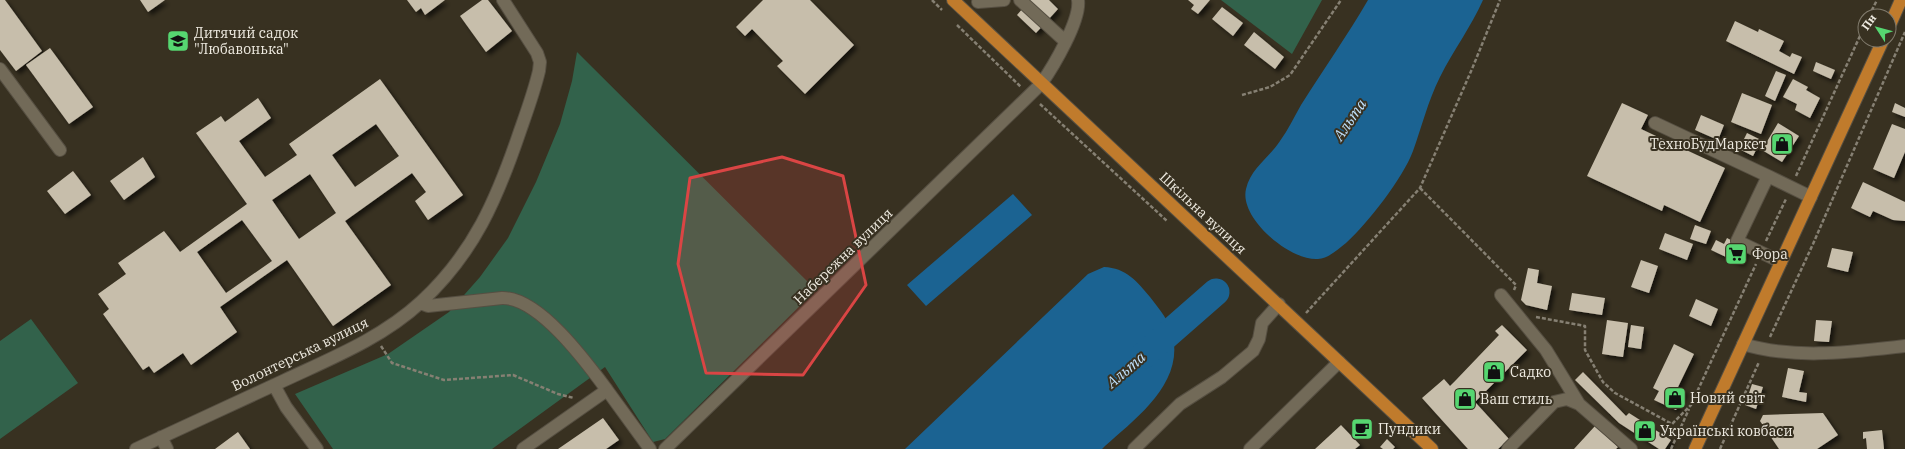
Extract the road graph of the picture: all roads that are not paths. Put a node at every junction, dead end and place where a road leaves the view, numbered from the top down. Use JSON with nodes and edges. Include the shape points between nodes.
{"nodes":[{"id":1,"x":502,"y":0,"type":"edge"},
{"id":2,"x":1004,"y":0,"type":"edge"},
{"id":3,"x":1020,"y":0,"type":"edge"},
{"id":4,"x":1078,"y":0,"type":"edge"},
{"id":5,"x":956,"y":1,"type":"edge"},
{"id":6,"x":979,"y":1,"type":"edge"},
{"id":7,"x":967,"y":13,"type":"junction"},
{"id":8,"x":1065,"y":41,"type":"junction"},
{"id":9,"x":1879,"y":48,"type":"edge"},
{"id":10,"x":0,"y":69,"type":"edge"},
{"id":11,"x":1041,"y":84,"type":"junction"},
{"id":12,"x":1655,"y":123,"type":"dead end"},
{"id":13,"x":60,"y":150,"type":"dead end"},
{"id":14,"x":1768,"y":176,"type":"junction"},
{"id":15,"x":1811,"y":197,"type":"junction"},
{"id":16,"x":1781,"y":262,"type":"junction"},
{"id":17,"x":1505,"y":299,"type":"road end"},
{"id":18,"x":420,"y":303,"type":"junction"},
{"id":19,"x":1279,"y":304,"type":"junction"},
{"id":20,"x":1743,"y":344,"type":"junction"},
{"id":21,"x":1905,"y":346,"type":"edge"},
{"id":22,"x":1339,"y":362,"type":"junction"},
{"id":23,"x":274,"y":385,"type":"junction"},
{"id":24,"x":607,"y":390,"type":"junction"},
{"id":25,"x":1579,"y":404,"type":"junction"},
{"id":26,"x":162,"y":437,"type":"junction"},
{"id":27,"x":136,"y":449,"type":"edge"},
{"id":28,"x":167,"y":449,"type":"edge"},
{"id":29,"x":317,"y":449,"type":"edge"},
{"id":30,"x":523,"y":449,"type":"edge"},
{"id":31,"x":650,"y":449,"type":"edge"},
{"id":32,"x":665,"y":449,"type":"edge"},
{"id":33,"x":1134,"y":449,"type":"edge"},
{"id":34,"x":1250,"y":449,"type":"edge"},
{"id":35,"x":1432,"y":449,"type":"edge"},
{"id":36,"x":1508,"y":449,"type":"edge"},
{"id":37,"x":1631,"y":449,"type":"edge"},
{"id":38,"x":1695,"y":449,"type":"edge"}],
"edges":[{"from":1,"to":18,"type":"street","name":"Волонтерська вулиця","via":[[537,53],[540,62],[536,84],[501,187],[489,212],[460,257]]},
{"from":2,"to":6,"type":"street"},
{"from":3,"to":8,"type":"street"},
{"from":4,"to":8,"type":"street","name":"Набережна вулиця","via":[[1078,16]]},
{"from":5,"to":7,"type":"main road","name":"Шкільна вулиця"},
{"from":6,"to":7,"type":"street"},
{"from":7,"to":11,"type":"main road","name":"Шкільна вулиця"},
{"from":8,"to":11,"type":"street","name":"Набережна вулиця"},
{"from":9,"to":15,"type":"main road"},
{"from":10,"to":13,"type":"street"},
{"from":11,"to":19,"type":"main road","name":"Шкільна вулиця"},
{"from":11,"to":32,"type":"street","name":"Набережна вулиця"},
{"from":12,"to":14,"type":"street"},
{"from":14,"to":15,"type":"street"},
{"from":14,"to":16,"type":"street","via":[[1737,241]]},
{"from":15,"to":16,"type":"main road"},
{"from":16,"to":20,"type":"main road"},
{"from":17,"to":25,"type":"street","via":[[1546,350]]},
{"from":18,"to":23,"type":"street","name":"Волонтерська вулиця","via":[[374,336]]},
{"from":18,"to":24,"type":"street","via":[[428,306],[508,298],[524,305],[563,335]]},
{"from":19,"to":22,"type":"main road","name":"Шкільна вулиця"},
{"from":19,"to":33,"type":"street","via":[[1262,323],[1259,339],[1253,351],[1230,372],[1180,404]]},
{"from":20,"to":21,"type":"street","via":[[1778,352],[1835,353]]},
{"from":20,"to":38,"type":"main road"},
{"from":22,"to":34,"type":"street"},
{"from":22,"to":35,"type":"main road","name":"Шкільна вулиця"},
{"from":23,"to":26,"type":"street","name":"Волонтерська вулиця"},
{"from":23,"to":29,"type":"street","via":[[286,407]]},
{"from":24,"to":30,"type":"street"},
{"from":24,"to":31,"type":"street"},
{"from":25,"to":36,"type":"street","via":[[1567,399],[1554,402]]},
{"from":25,"to":37,"type":"street"},
{"from":26,"to":27,"type":"street","name":"Волонтерська вулиця"},
{"from":26,"to":28,"type":"street"}]}
